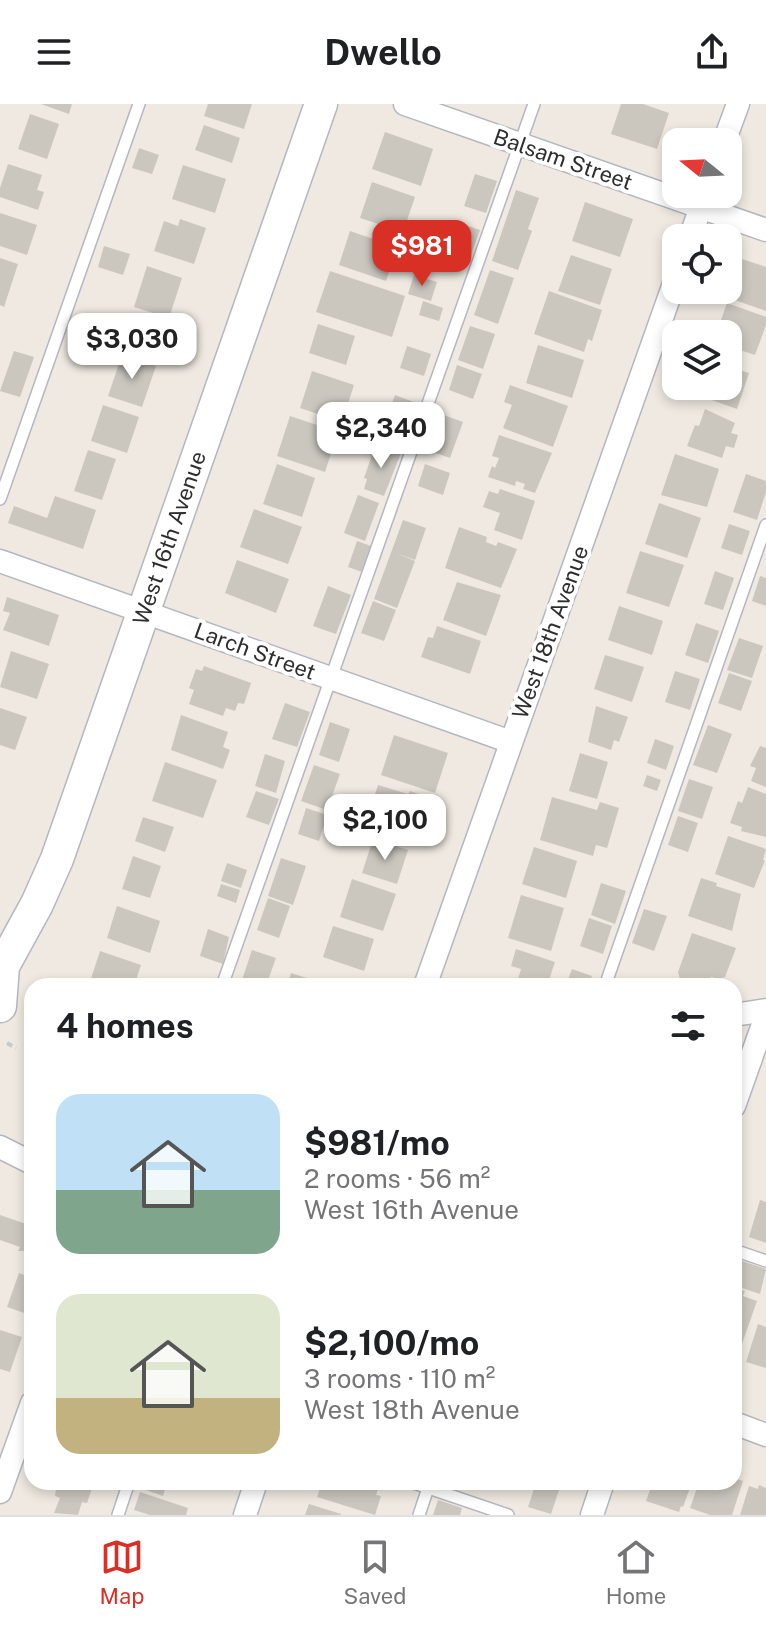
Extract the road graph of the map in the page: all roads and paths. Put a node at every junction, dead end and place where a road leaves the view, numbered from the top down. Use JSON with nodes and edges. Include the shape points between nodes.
{"nodes":[{"id":1,"x":139,"y":104,"type":"edge"},
{"id":2,"x":321,"y":104,"type":"edge"},
{"id":3,"x":405,"y":104,"type":"edge"},
{"id":4,"x":534,"y":104,"type":"edge"},
{"id":5,"x":738,"y":104,"type":"edge"},
{"id":6,"x":729,"y":128,"type":"edge"},
{"id":7,"x":520,"y":145,"type":"junction"},
{"id":8,"x":662,"y":187,"type":"edge"},
{"id":9,"x":721,"y":208,"type":"edge"},
{"id":10,"x":766,"y":230,"type":"edge"},
{"id":11,"x":667,"y":304,"type":"edge"},
{"id":12,"x":0,"y":499,"type":"edge"},
{"id":13,"x":766,"y":525,"type":"edge"},
{"id":14,"x":0,"y":561,"type":"edge"},
{"id":15,"x":143,"y":611,"type":"junction"},
{"id":16,"x":332,"y":679,"type":"junction"},
{"id":17,"x":511,"y":742,"type":"junction"},
{"id":18,"x":2,"y":967,"type":"edge"},
{"id":19,"x":225,"y":978,"type":"edge"},
{"id":20,"x":428,"y":978,"type":"edge"},
{"id":21,"x":608,"y":978,"type":"edge"},
{"id":22,"x":0,"y":1006,"type":"edge"},
{"id":23,"x":766,"y":1010,"type":"edge"},
{"id":24,"x":742,"y":1014,"type":"edge"},
{"id":25,"x":766,"y":1016,"type":"edge"},
{"id":26,"x":7,"y":1043,"type":"dead end"},
{"id":27,"x":16,"y":1048,"type":"dead end"},
{"id":28,"x":742,"y":1084,"type":"edge"},
{"id":29,"x":0,"y":1147,"type":"edge"},
{"id":30,"x":24,"y":1159,"type":"edge"},
{"id":31,"x":742,"y":1253,"type":"edge"},
{"id":32,"x":766,"y":1261,"type":"edge"},
{"id":33,"x":24,"y":1425,"type":"edge"},
{"id":34,"x":742,"y":1426,"type":"edge"},
{"id":35,"x":766,"y":1435,"type":"edge"},
{"id":36,"x":126,"y":1490,"type":"edge"},
{"id":37,"x":253,"y":1490,"type":"edge"},
{"id":38,"x":427,"y":1490,"type":"edge"},
{"id":39,"x":434,"y":1490,"type":"edge"},
{"id":40,"x":600,"y":1490,"type":"edge"},
{"id":41,"x":0,"y":1492,"type":"edge"},
{"id":42,"x":118,"y":1515,"type":"edge"},
{"id":43,"x":245,"y":1515,"type":"edge"},
{"id":44,"x":419,"y":1515,"type":"edge"},
{"id":45,"x":508,"y":1515,"type":"edge"},
{"id":46,"x":592,"y":1515,"type":"edge"}],
"edges":[{"from":1,"to":12,"type":"lane"},
{"from":2,"to":15,"type":"main road","name":"West 16th Avenue"},
{"from":3,"to":7,"type":"street","name":"Balsam Street"},
{"from":4,"to":7,"type":"lane"},
{"from":5,"to":6,"type":"street"},
{"from":7,"to":8,"type":"street","name":"Balsam Street"},
{"from":7,"to":16,"type":"lane"},
{"from":9,"to":10,"type":"street","name":"Balsam Street"},
{"from":11,"to":17,"type":"street","name":"West 18th Avenue"},
{"from":13,"to":21,"type":"lane"},
{"from":14,"to":15,"type":"street","name":"Larch Street"},
{"from":15,"to":16,"type":"street","name":"Larch Street"},
{"from":15,"to":18,"type":"main road","name":"West 16th Avenue","via":[[57,859]]},
{"from":16,"to":17,"type":"street","name":"Larch Street"},
{"from":16,"to":19,"type":"lane"},
{"from":17,"to":20,"type":"street","name":"West 18th Avenue"},
{"from":18,"to":22,"type":"main road","name":"West 16th Avenue"},
{"from":23,"to":24,"type":"street"},
{"from":25,"to":28,"type":"street"},
{"from":26,"to":27,"type":"path"},
{"from":29,"to":30,"type":"street"},
{"from":31,"to":32,"type":"lane"},
{"from":33,"to":41,"type":"street"},
{"from":34,"to":35,"type":"street"},
{"from":36,"to":42,"type":"lane"},
{"from":37,"to":43,"type":"street"},
{"from":38,"to":44,"type":"lane"},
{"from":39,"to":45,"type":"lane"},
{"from":40,"to":46,"type":"street"}]}
